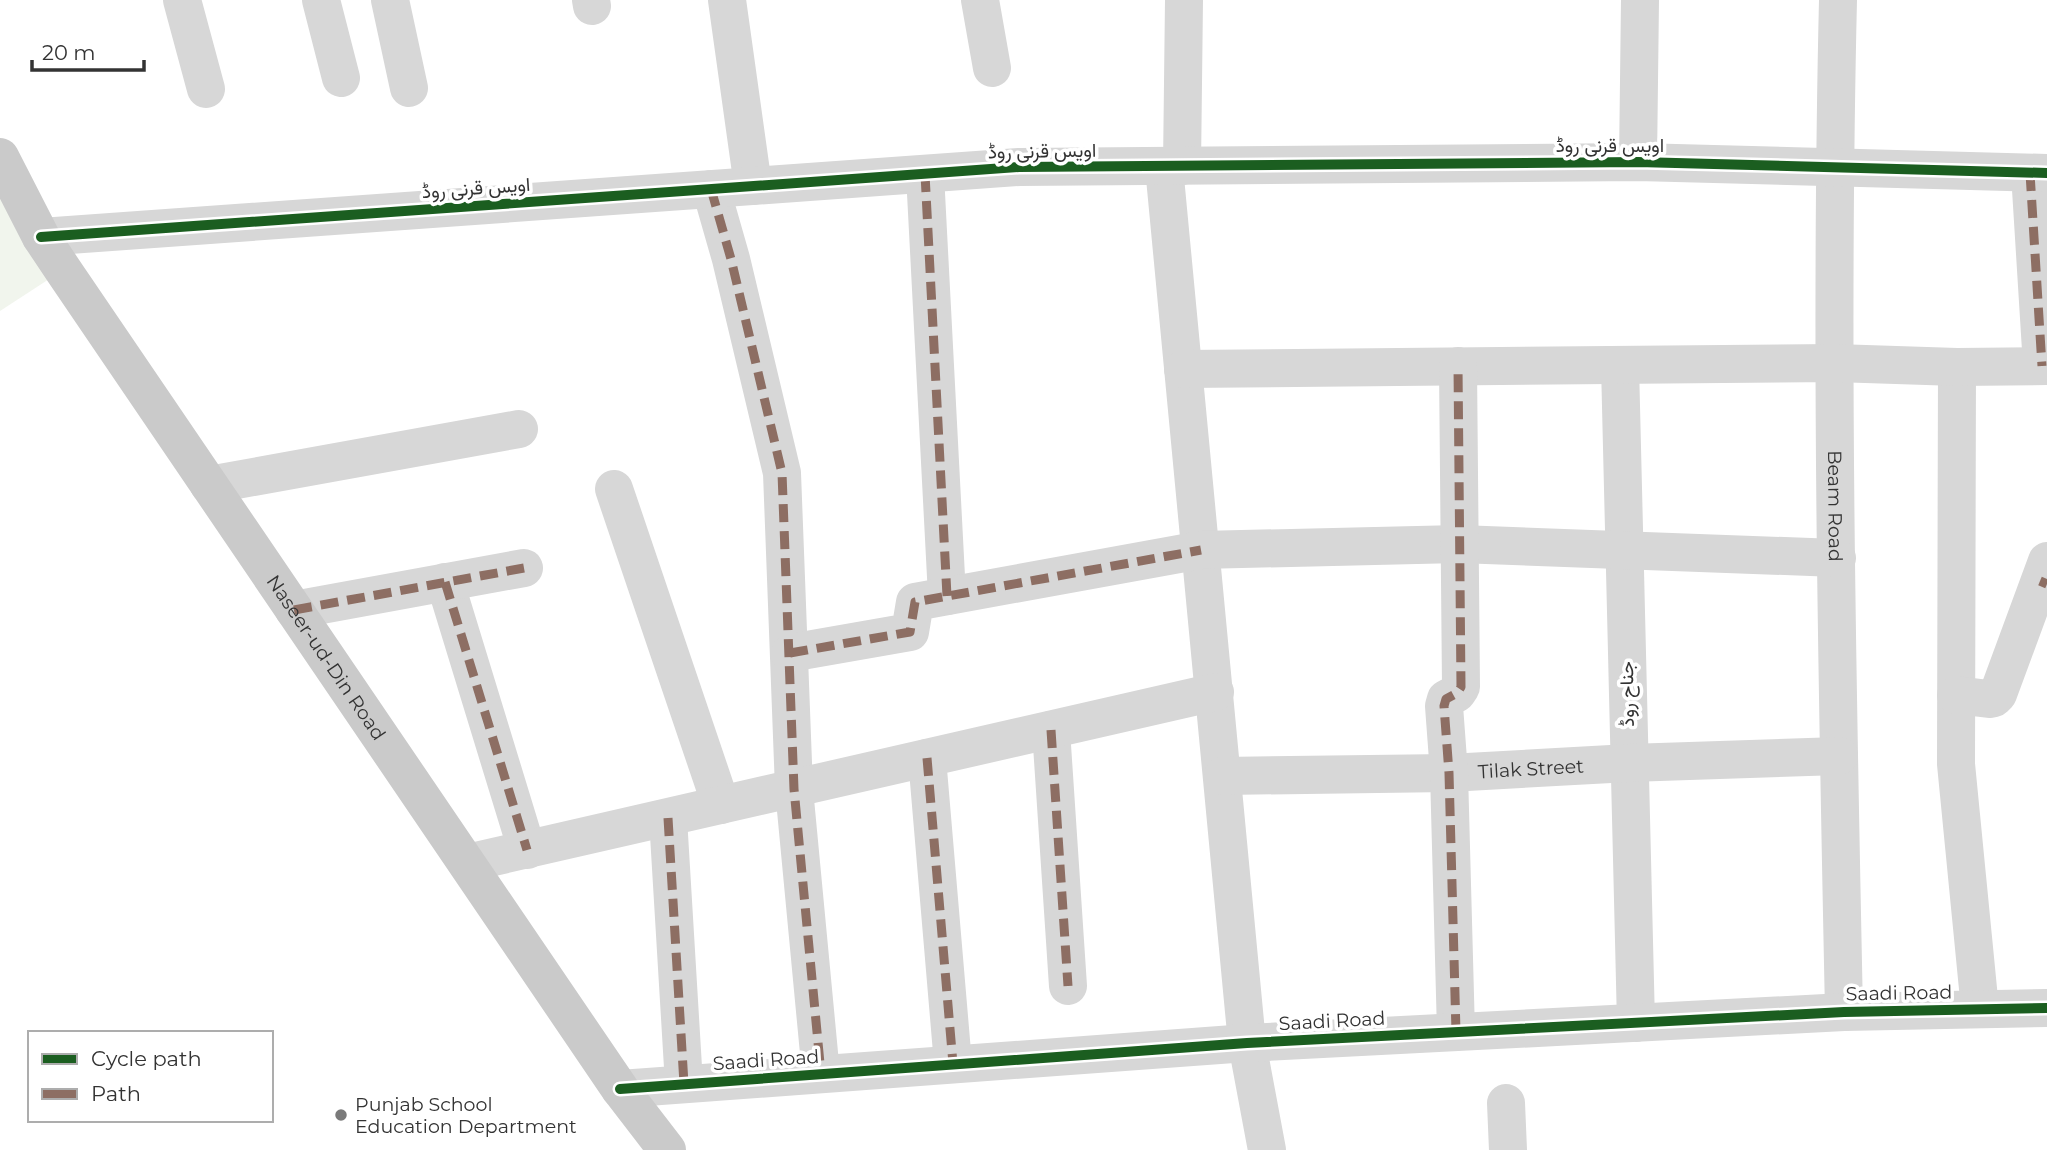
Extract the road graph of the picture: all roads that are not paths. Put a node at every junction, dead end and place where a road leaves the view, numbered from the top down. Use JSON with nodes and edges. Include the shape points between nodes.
{"nodes":[{"id":1,"x":182,"y":0,"type":"edge"},
{"id":2,"x":321,"y":0,"type":"edge"},
{"id":3,"x":390,"y":0,"type":"edge"},
{"id":4,"x":727,"y":0,"type":"edge"},
{"id":5,"x":980,"y":0,"type":"edge"},
{"id":6,"x":1184,"y":0,"type":"edge"},
{"id":7,"x":1640,"y":0,"type":"edge"},
{"id":8,"x":1838,"y":0,"type":"edge"},
{"id":9,"x":992,"y":68,"type":"dead end"},
{"id":10,"x":341,"y":78,"type":"dead end"},
{"id":11,"x":409,"y":88,"type":"dead end"},
{"id":12,"x":206,"y":89,"type":"dead end"},
{"id":13,"x":0,"y":158,"type":"edge"},
{"id":14,"x":1638,"y":162,"type":"junction"},
{"id":15,"x":1173,"y":166,"type":"junction"},
{"id":16,"x":1834,"y":167,"type":"junction"},
{"id":17,"x":2039,"y":173,"type":"edge"},
{"id":18,"x":926,"y":174,"type":"junction"},
{"id":19,"x":753,"y":186,"type":"junction"},
{"id":20,"x":711,"y":189,"type":"junction"},
{"id":21,"x":41,"y":237,"type":"junction"},
{"id":22,"x":1835,"y":363,"type":"junction"},
{"id":23,"x":1620,"y":365,"type":"junction"},
{"id":24,"x":1458,"y":366,"type":"junction"},
{"id":25,"x":2044,"y":366,"type":"edge"},
{"id":26,"x":1957,"y":367,"type":"junction"},
{"id":27,"x":1183,"y":369,"type":"junction"},
{"id":28,"x":519,"y":429,"type":"dead end"},
{"id":29,"x":209,"y":485,"type":"junction"},
{"id":30,"x":614,"y":489,"type":"dead end"},
{"id":31,"x":1459,"y":544,"type":"junction"},
{"id":32,"x":1201,"y":550,"type":"junction"},
{"id":33,"x":1624,"y":550,"type":"junction"},
{"id":34,"x":1837,"y":558,"type":"junction"},
{"id":35,"x":524,"y":568,"type":"dead end"},
{"id":36,"x":2045,"y":575,"type":"edge"},
{"id":37,"x":445,"y":582,"type":"junction"},
{"id":38,"x":947,"y":596,"type":"junction"},
{"id":39,"x":294,"y":610,"type":"junction"},
{"id":40,"x":790,"y":653,"type":"junction"},
{"id":41,"x":1215,"y":692,"type":"junction"},
{"id":42,"x":1956,"y":695,"type":"junction"},
{"id":43,"x":1051,"y":730,"type":"junction"},
{"id":44,"x":1839,"y":756,"type":"junction"},
{"id":45,"x":927,"y":758,"type":"junction"},
{"id":46,"x":1629,"y":763,"type":"junction"},
{"id":47,"x":1449,"y":772,"type":"junction"},
{"id":48,"x":1223,"y":776,"type":"junction"},
{"id":49,"x":794,"y":789,"type":"junction"},
{"id":50,"x":721,"y":805,"type":"junction"},
{"id":51,"x":668,"y":818,"type":"junction"},
{"id":52,"x":527,"y":850,"type":"junction"},
{"id":53,"x":467,"y":863,"type":"junction"},
{"id":54,"x":1068,"y":986,"type":"dead end"},
{"id":55,"x":2047,"y":1008,"type":"edge"},
{"id":56,"x":1980,"y":1009,"type":"junction"},
{"id":57,"x":1844,"y":1012,"type":"junction"},
{"id":58,"x":1636,"y":1023,"type":"junction"},
{"id":59,"x":1456,"y":1032,"type":"junction"},
{"id":60,"x":1247,"y":1043,"type":"junction"},
{"id":61,"x":953,"y":1064,"type":"junction"},
{"id":62,"x":821,"y":1074,"type":"junction"},
{"id":63,"x":684,"y":1084,"type":"junction"},
{"id":64,"x":620,"y":1089,"type":"junction"},
{"id":65,"x":1506,"y":1103,"type":"dead end"},
{"id":66,"x":667,"y":1150,"type":"edge"},
{"id":67,"x":1267,"y":1150,"type":"edge"},
{"id":68,"x":1508,"y":1150,"type":"edge"}],
"edges":[{"from":1,"to":12,"type":"street"},
{"from":2,"to":10,"type":"street"},
{"from":3,"to":11,"type":"street"},
{"from":4,"to":19,"type":"street"},
{"from":5,"to":9,"type":"street"},
{"from":6,"to":15,"type":"street"},
{"from":7,"to":14,"type":"street"},
{"from":8,"to":16,"type":"street","name":"Beam Road"},
{"from":13,"to":21,"type":"main road","name":"Naseer-ud-Din Road"},
{"from":14,"to":15,"type":"street","name":"اویس قرنی روڈ"},
{"from":14,"to":16,"type":"street","name":"اویس قرنی روڈ"},
{"from":15,"to":18,"type":"street","name":"اویس قرنی روڈ","via":[[1019,167]]},
{"from":15,"to":27,"type":"street"},
{"from":16,"to":17,"type":"street","name":"اویس قرنی روڈ"},
{"from":16,"to":22,"type":"street","name":"Beam Road"},
{"from":17,"to":25,"type":"street"},
{"from":18,"to":19,"type":"street","name":"اویس قرنی روڈ"},
{"from":18,"to":38,"type":"street"},
{"from":19,"to":20,"type":"street","name":"اویس قرنی روڈ"},
{"from":20,"to":21,"type":"street","name":"اویس قرنی روڈ"},
{"from":20,"to":40,"type":"street","via":[[782,473]]},
{"from":21,"to":29,"type":"main road","name":"Naseer-ud-Din Road"},
{"from":22,"to":23,"type":"street"},
{"from":22,"to":26,"type":"street"},
{"from":22,"to":34,"type":"street","name":"Beam Road"},
{"from":23,"to":24,"type":"street"},
{"from":23,"to":33,"type":"street","name":"جناح روڈ"},
{"from":24,"to":27,"type":"street"},
{"from":24,"to":31,"type":"street"},
{"from":25,"to":26,"type":"street"},
{"from":26,"to":42,"type":"street"},
{"from":27,"to":32,"type":"street"},
{"from":28,"to":29,"type":"street"},
{"from":29,"to":39,"type":"main road","name":"Naseer-ud-Din Road"},
{"from":30,"to":50,"type":"street"},
{"from":31,"to":32,"type":"street"},
{"from":31,"to":33,"type":"street"},
{"from":31,"to":47,"type":"street","via":[[1461,687],[1444,706]]},
{"from":32,"to":38,"type":"street"},
{"from":32,"to":41,"type":"street"},
{"from":33,"to":34,"type":"street"},
{"from":33,"to":46,"type":"street","name":"جناح روڈ"},
{"from":34,"to":44,"type":"street","name":"Beam Road"},
{"from":35,"to":37,"type":"street"},
{"from":36,"to":42,"type":"street","via":[[1998,694],[1989,699]]},
{"from":37,"to":39,"type":"street"},
{"from":37,"to":52,"type":"street"},
{"from":38,"to":40,"type":"street","via":[[915,602],[910,632]]},
{"from":39,"to":53,"type":"main road","name":"Naseer-ud-Din Road"},
{"from":40,"to":49,"type":"street"},
{"from":41,"to":43,"type":"street"},
{"from":41,"to":48,"type":"street"},
{"from":42,"to":56,"type":"street","via":[[1956,764]]},
{"from":43,"to":45,"type":"street"},
{"from":43,"to":54,"type":"street"},
{"from":44,"to":46,"type":"street","name":"Tilak Street"},
{"from":44,"to":57,"type":"street","name":"Beam Road"},
{"from":45,"to":49,"type":"street"},
{"from":45,"to":61,"type":"street"},
{"from":46,"to":47,"type":"street","name":"Tilak Street"},
{"from":46,"to":58,"type":"street","name":"جناح روڈ"},
{"from":47,"to":48,"type":"street","name":"Tilak Street"},
{"from":47,"to":59,"type":"street"},
{"from":48,"to":60,"type":"street"},
{"from":49,"to":50,"type":"street"},
{"from":49,"to":62,"type":"street"},
{"from":50,"to":51,"type":"street"},
{"from":51,"to":52,"type":"street"},
{"from":51,"to":63,"type":"street"},
{"from":52,"to":53,"type":"street"},
{"from":53,"to":64,"type":"main road","name":"Naseer-ud-Din Road"},
{"from":55,"to":56,"type":"street","name":"Saadi Road"},
{"from":56,"to":57,"type":"street","name":"Saadi Road"},
{"from":57,"to":58,"type":"street","name":"Saadi Road"},
{"from":58,"to":59,"type":"street","name":"Saadi Road"},
{"from":59,"to":60,"type":"street","name":"Saadi Road"},
{"from":60,"to":61,"type":"street","name":"Saadi Road"},
{"from":60,"to":67,"type":"street"},
{"from":61,"to":62,"type":"street","name":"Saadi Road"},
{"from":62,"to":63,"type":"street","name":"Saadi Road"},
{"from":63,"to":64,"type":"street","name":"Saadi Road"},
{"from":64,"to":66,"type":"main road","name":"Naseer-ud-Din Road"},
{"from":65,"to":68,"type":"street"}]}
